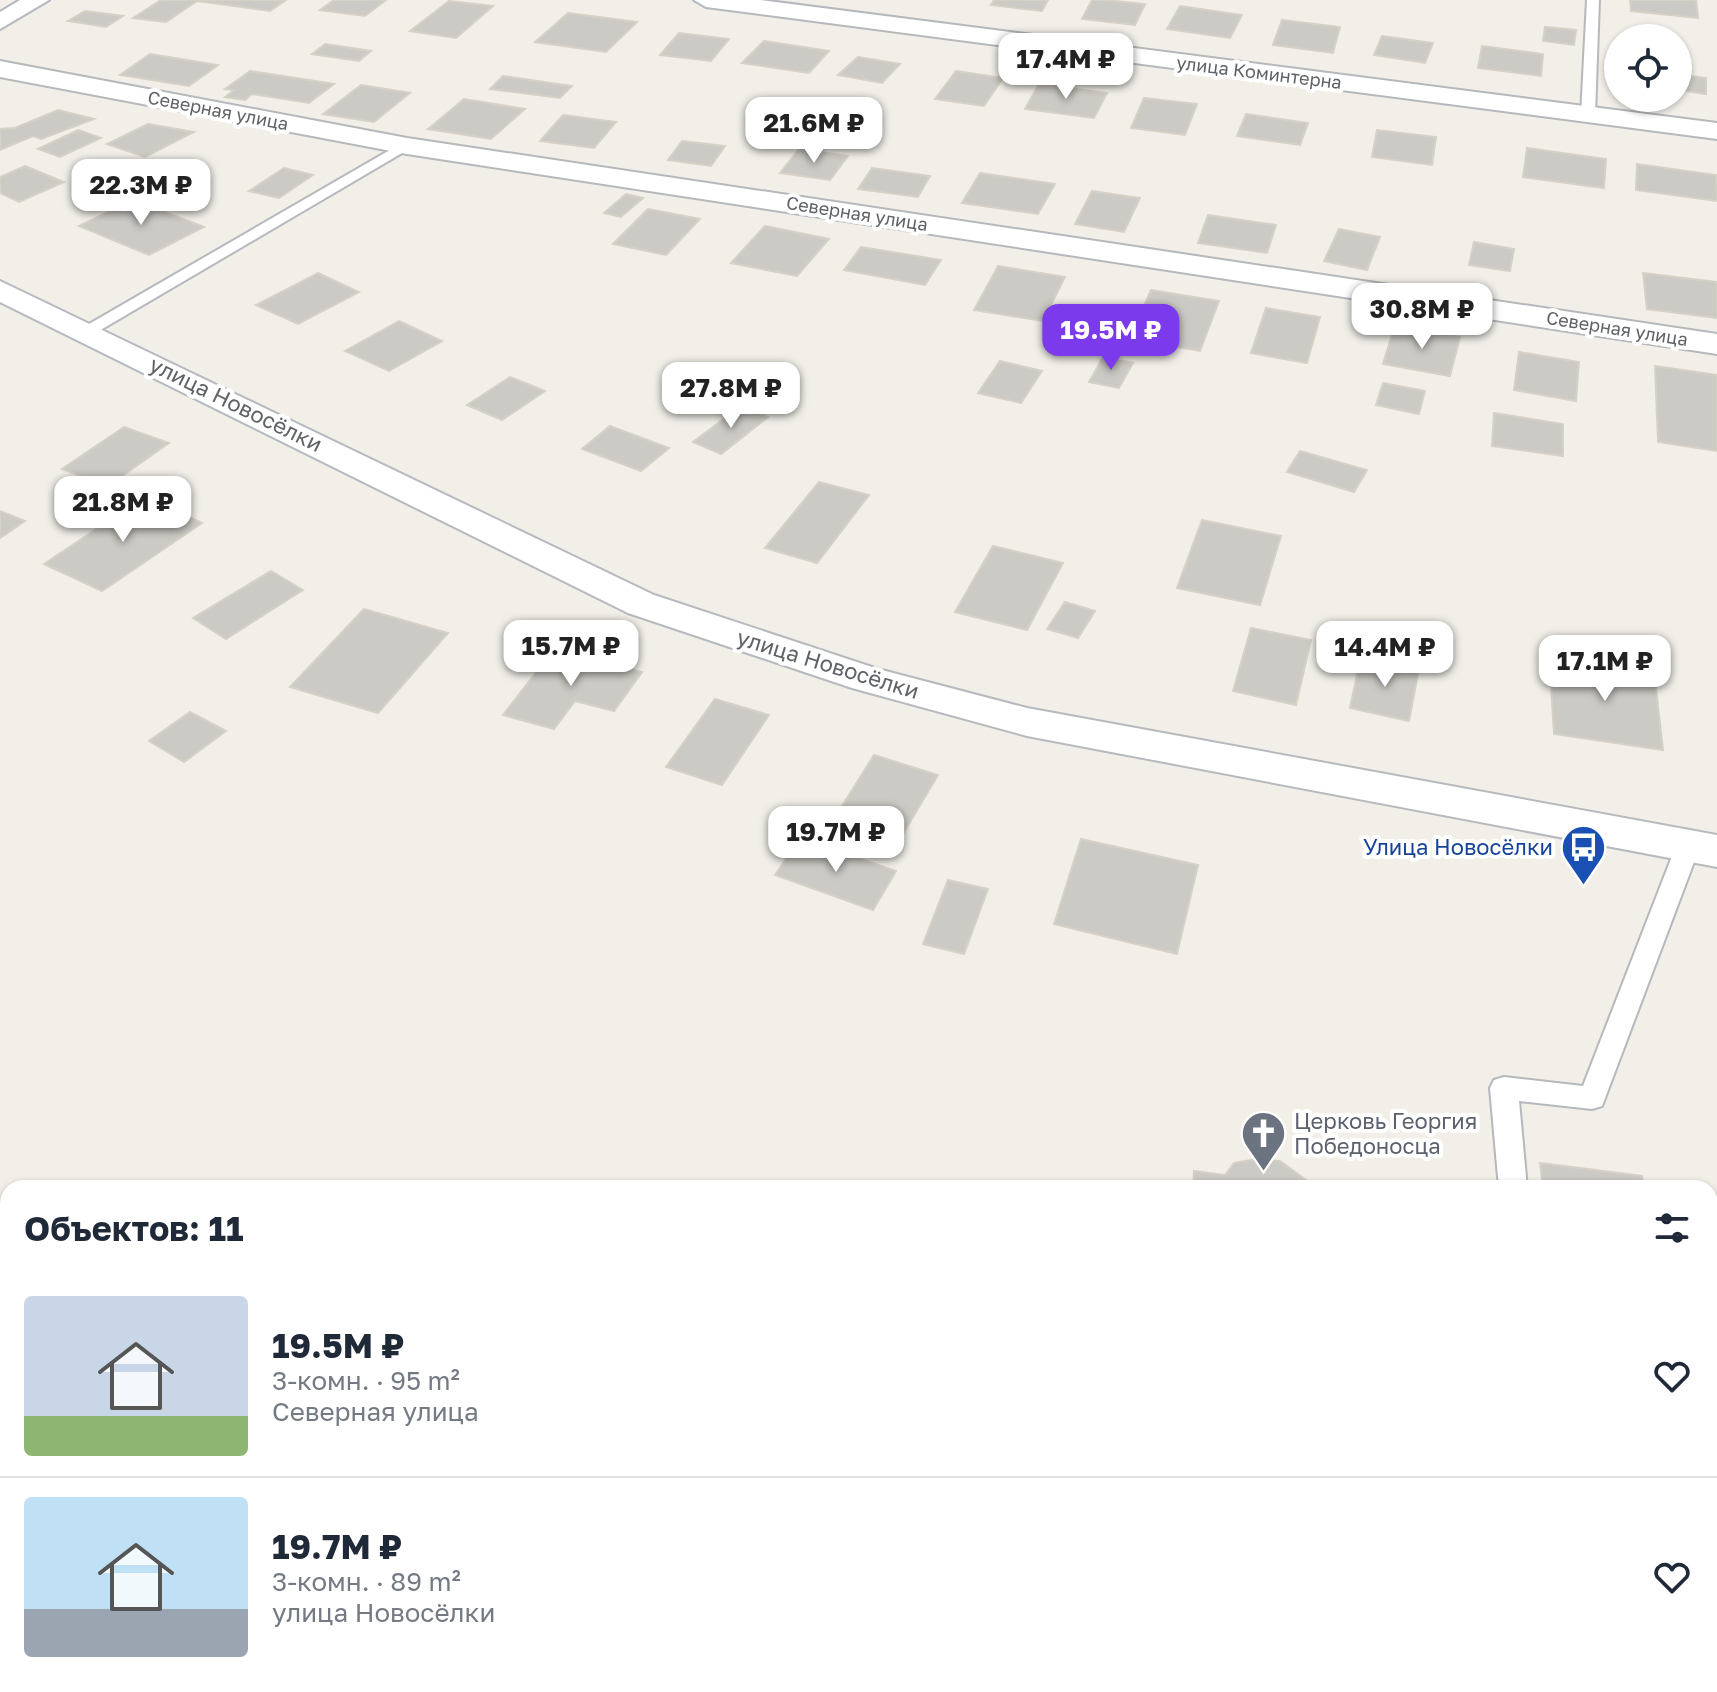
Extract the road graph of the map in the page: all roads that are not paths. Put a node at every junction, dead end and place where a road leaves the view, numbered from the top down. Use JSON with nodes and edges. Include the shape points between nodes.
{"nodes":[{"id":1,"x":37,"y":0,"type":"edge"},
{"id":2,"x":706,"y":0,"type":"edge"},
{"id":3,"x":1593,"y":0,"type":"edge"},
{"id":4,"x":0,"y":22,"type":"edge"},
{"id":5,"x":0,"y":69,"type":"edge"},
{"id":6,"x":1588,"y":115,"type":"junction"},
{"id":7,"x":1717,"y":131,"type":"edge"},
{"id":8,"x":407,"y":146,"type":"junction"},
{"id":9,"x":0,"y":290,"type":"edge"},
{"id":10,"x":86,"y":331,"type":"junction"},
{"id":11,"x":1717,"y":344,"type":"edge"},
{"id":12,"x":1702,"y":848,"type":"edge"},
{"id":13,"x":1512,"y":1180,"type":"edge"}],
"edges":[{"from":1,"to":4,"type":"street"},
{"from":2,"to":6,"type":"street","name":"улица Коминтерна"},
{"from":3,"to":6,"type":"lane"},
{"from":5,"to":8,"type":"street","name":"Северная улица"},
{"from":6,"to":7,"type":"street","name":"улица Коминтерна"},
{"from":8,"to":10,"type":"lane"},
{"from":8,"to":11,"type":"street","name":"Северная улица"},
{"from":9,"to":10,"type":"street","name":"улица Новосёлки"},
{"from":10,"to":12,"type":"street","name":"улица Новосёлки","via":[[641,604],[866,679],[1027,722]]},
{"from":12,"to":13,"type":"lane","via":[[1592,1098],[1504,1088]]}]}
